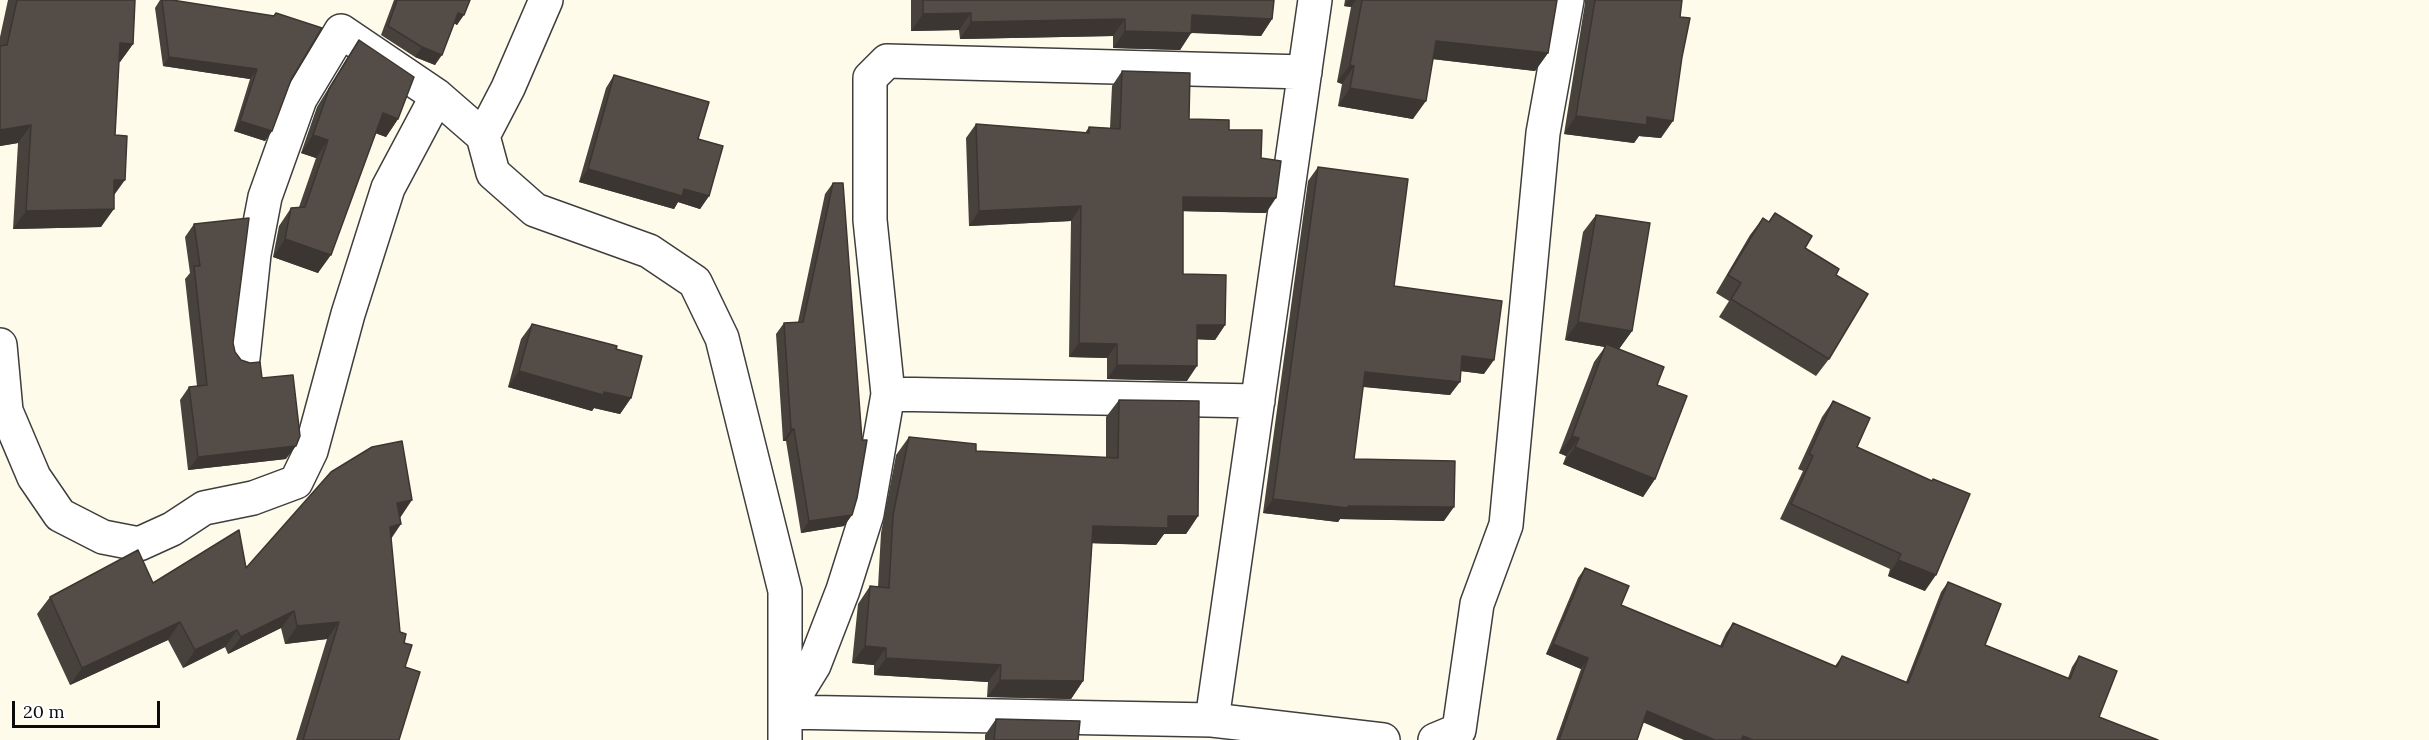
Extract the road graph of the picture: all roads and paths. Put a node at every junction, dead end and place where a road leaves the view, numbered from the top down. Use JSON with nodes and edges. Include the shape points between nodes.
{"nodes":[{"id":1,"x":546,"y":0,"type":"edge"},
{"id":2,"x":1315,"y":0,"type":"edge"},
{"id":3,"x":1567,"y":0,"type":"edge"},
{"id":4,"x":1305,"y":72,"type":"junction"},
{"id":5,"x":437,"y":96,"type":"junction"},
{"id":6,"x":483,"y":136,"type":"junction"},
{"id":7,"x":0,"y":345,"type":"edge"},
{"id":8,"x":243,"y":358,"type":"edge"},
{"id":9,"x":888,"y":394,"type":"junction"},
{"id":10,"x":1258,"y":401,"type":"junction"},
{"id":11,"x":1212,"y":720,"type":"junction"},
{"id":12,"x":785,"y":726,"type":"edge"},
{"id":13,"x":1383,"y":740,"type":"edge"},
{"id":14,"x":1435,"y":740,"type":"edge"}],
"edges":[{"from":1,"to":6,"type":"street"},
{"from":2,"to":4,"type":"street"},
{"from":3,"to":14,"type":"street","via":[[1543,133],[1506,525],[1478,604],[1459,730]]},
{"from":4,"to":9,"type":"street","via":[[887,61],[870,78],[870,220]]},
{"from":4,"to":10,"type":"street"},
{"from":5,"to":6,"type":"street"},
{"from":5,"to":7,"type":"street","via":[[388,188],[311,451],[296,482],[253,498],[204,508],[139,544],[103,537],[60,514],[34,477],[6,411]]},
{"from":5,"to":8,"type":"street","via":[[341,31],[300,99],[265,197],[254,254]]},
{"from":6,"to":12,"type":"street","via":[[493,173],[536,210],[649,251],[695,282],[722,338],[785,591]]},
{"from":9,"to":10,"type":"street"},
{"from":9,"to":12,"type":"street","via":[[867,514],[814,665]]},
{"from":10,"to":11,"type":"street"},
{"from":11,"to":12,"type":"street"},
{"from":11,"to":13,"type":"street"}]}
